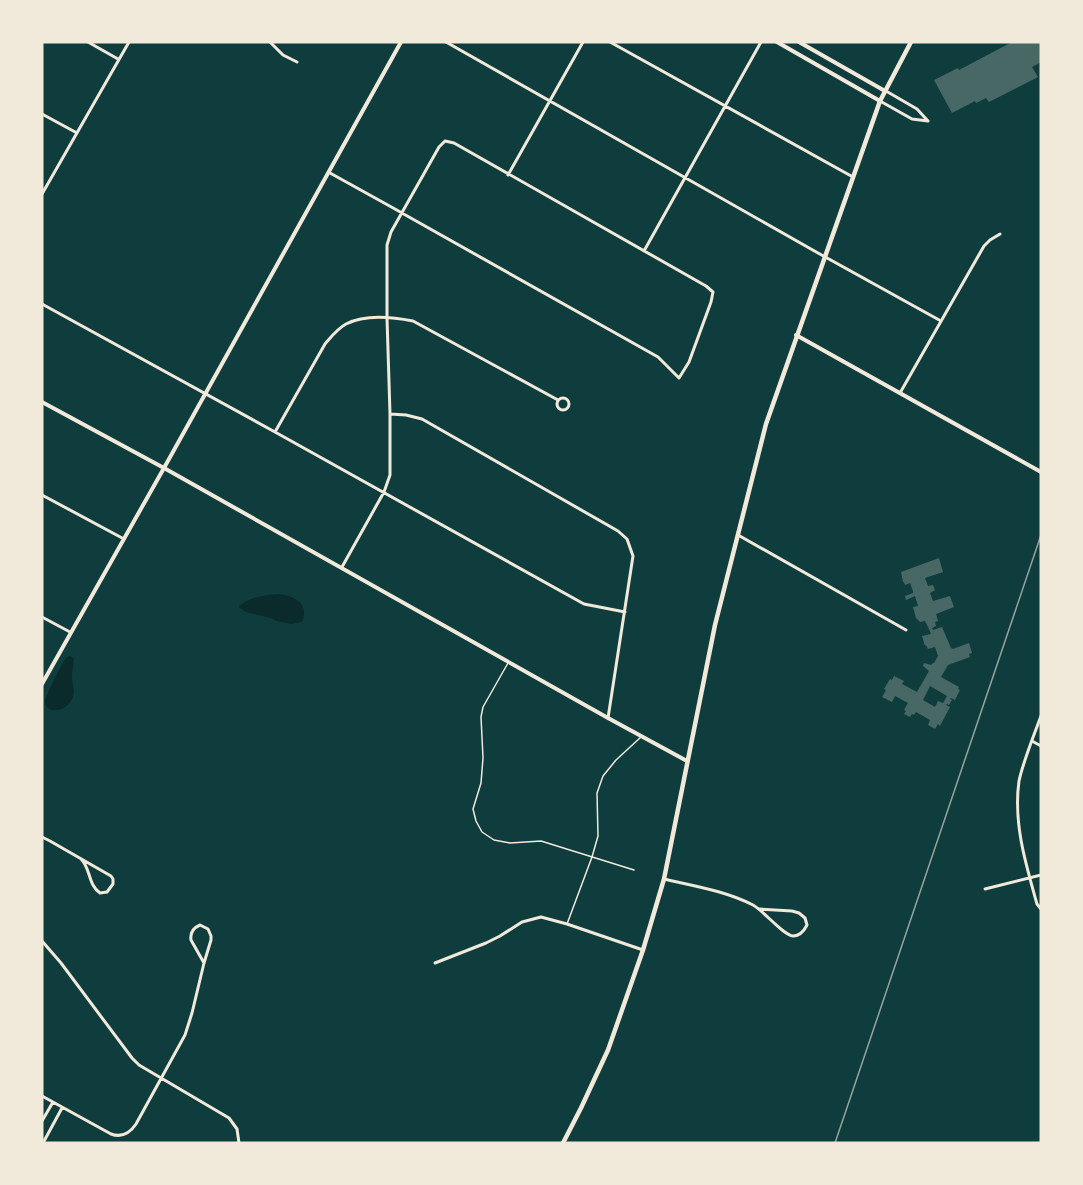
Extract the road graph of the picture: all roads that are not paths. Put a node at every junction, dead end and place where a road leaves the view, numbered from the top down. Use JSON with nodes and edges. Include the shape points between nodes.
{"nodes":[{"id":1,"x":88,"y":42,"type":"edge"},
{"id":2,"x":129,"y":42,"type":"edge"},
{"id":3,"x":270,"y":42,"type":"edge"},
{"id":4,"x":401,"y":42,"type":"edge"},
{"id":5,"x":446,"y":42,"type":"edge"},
{"id":6,"x":583,"y":42,"type":"edge"},
{"id":7,"x":610,"y":42,"type":"edge"},
{"id":8,"x":761,"y":42,"type":"edge"},
{"id":9,"x":777,"y":42,"type":"edge"},
{"id":10,"x":799,"y":42,"type":"edge"},
{"id":11,"x":911,"y":42,"type":"edge"},
{"id":12,"x":118,"y":59,"type":"junction"},
{"id":13,"x":297,"y":62,"type":"dead end"},
{"id":14,"x":885,"y":91,"type":"junction"},
{"id":15,"x":550,"y":101,"type":"junction"},
{"id":16,"x":880,"y":101,"type":"junction"},
{"id":17,"x":725,"y":107,"type":"junction"},
{"id":18,"x":42,"y":114,"type":"edge"},
{"id":19,"x":77,"y":133,"type":"junction"},
{"id":20,"x":330,"y":173,"type":"junction"},
{"id":21,"x":508,"y":175,"type":"junction"},
{"id":22,"x":853,"y":177,"type":"junction"},
{"id":23,"x":686,"y":178,"type":"junction"},
{"id":24,"x":42,"y":195,"type":"edge"},
{"id":25,"x":402,"y":213,"type":"junction"},
{"id":26,"x":1000,"y":234,"type":"dead end"},
{"id":27,"x":644,"y":251,"type":"junction"},
{"id":28,"x":825,"y":257,"type":"junction"},
{"id":29,"x":42,"y":304,"type":"edge"},
{"id":30,"x":387,"y":318,"type":"junction"},
{"id":31,"x":941,"y":321,"type":"junction"},
{"id":32,"x":796,"y":335,"type":"junction"},
{"id":33,"x":206,"y":393,"type":"junction"},
{"id":34,"x":900,"y":393,"type":"junction"},
{"id":35,"x":558,"y":400,"type":"junction"},
{"id":36,"x":42,"y":402,"type":"edge"},
{"id":37,"x":390,"y":414,"type":"junction"},
{"id":38,"x":275,"y":432,"type":"junction"},
{"id":39,"x":164,"y":468,"type":"junction"},
{"id":40,"x":1041,"y":472,"type":"edge"},
{"id":41,"x":384,"y":492,"type":"junction"},
{"id":42,"x":42,"y":495,"type":"edge"},
{"id":43,"x":738,"y":535,"type":"junction"},
{"id":44,"x":124,"y":539,"type":"junction"},
{"id":45,"x":342,"y":567,"type":"junction"},
{"id":46,"x":625,"y":612,"type":"junction"},
{"id":47,"x":42,"y":617,"type":"edge"},
{"id":48,"x":906,"y":630,"type":"dead end"},
{"id":49,"x":70,"y":632,"type":"junction"},
{"id":50,"x":509,"y":663,"type":"junction"},
{"id":51,"x":42,"y":684,"type":"edge"},
{"id":52,"x":1041,"y":716,"type":"edge"},
{"id":53,"x":608,"y":718,"type":"junction"},
{"id":54,"x":641,"y":737,"type":"junction"},
{"id":55,"x":1032,"y":741,"type":"junction"},
{"id":56,"x":1041,"y":746,"type":"edge"},
{"id":57,"x":687,"y":761,"type":"junction"},
{"id":58,"x":42,"y":837,"type":"edge"},
{"id":59,"x":592,"y":857,"type":"junction"},
{"id":60,"x":81,"y":859,"type":"junction"},
{"id":61,"x":634,"y":870,"type":"dead end"},
{"id":62,"x":1041,"y":875,"type":"edge"},
{"id":63,"x":1030,"y":878,"type":"junction"},
{"id":64,"x":664,"y":879,"type":"junction"},
{"id":65,"x":985,"y":889,"type":"dead end"},
{"id":66,"x":759,"y":909,"type":"junction"},
{"id":67,"x":1041,"y":909,"type":"edge"},
{"id":68,"x":567,"y":924,"type":"junction"},
{"id":69,"x":42,"y":941,"type":"edge"},
{"id":70,"x":643,"y":950,"type":"junction"},
{"id":71,"x":204,"y":963,"type":"junction"},
{"id":72,"x":435,"y":963,"type":"dead end"},
{"id":73,"x":161,"y":1079,"type":"junction"},
{"id":74,"x":42,"y":1096,"type":"edge"},
{"id":75,"x":53,"y":1102,"type":"junction"},
{"id":76,"x":63,"y":1108,"type":"junction"},
{"id":77,"x":42,"y":1121,"type":"edge"},
{"id":78,"x":43,"y":1143,"type":"edge"},
{"id":79,"x":239,"y":1143,"type":"edge"},
{"id":80,"x":563,"y":1143,"type":"edge"}],
"edges":[{"from":1,"to":12,"type":"street"},
{"from":2,"to":12,"type":"street"},
{"from":3,"to":13,"type":"street"},
{"from":4,"to":20,"type":"street"},
{"from":5,"to":15,"type":"street"},
{"from":6,"to":15,"type":"street"},
{"from":7,"to":17,"type":"street"},
{"from":8,"to":17,"type":"street"},
{"from":9,"to":16,"type":"street"},
{"from":10,"to":14,"type":"street"},
{"from":11,"to":14,"type":"main road"},
{"from":12,"to":19,"type":"street"},
{"from":14,"to":16,"type":"main road"},
{"from":14,"to":16,"type":"street","via":[[917,109],[928,122],[912,119]]},
{"from":15,"to":21,"type":"street"},
{"from":15,"to":23,"type":"street"},
{"from":16,"to":22,"type":"main road"},
{"from":17,"to":22,"type":"street"},
{"from":17,"to":23,"type":"street"},
{"from":18,"to":19,"type":"street"},
{"from":19,"to":24,"type":"street"},
{"from":20,"to":25,"type":"street"},
{"from":20,"to":33,"type":"street"},
{"from":21,"to":25,"type":"street","via":[[445,141]]},
{"from":21,"to":27,"type":"street"},
{"from":22,"to":28,"type":"main road"},
{"from":23,"to":27,"type":"street"},
{"from":23,"to":28,"type":"street"},
{"from":25,"to":27,"type":"street","via":[[658,357],[679,378],[689,362],[713,292]]},
{"from":25,"to":30,"type":"street","via":[[387,245]]},
{"from":26,"to":31,"type":"street","via":[[984,246]]},
{"from":28,"to":31,"type":"street"},
{"from":28,"to":32,"type":"main road"},
{"from":29,"to":33,"type":"street"},
{"from":30,"to":35,"type":"street","via":[[423,325]]},
{"from":30,"to":37,"type":"street"},
{"from":30,"to":38,"type":"street","via":[[349,322],[336,331]]},
{"from":31,"to":34,"type":"street"},
{"from":32,"to":34,"type":"street"},
{"from":32,"to":43,"type":"main road","via":[[766,424]]},
{"from":33,"to":38,"type":"street"},
{"from":33,"to":39,"type":"street"},
{"from":34,"to":40,"type":"street"},
{"from":35,"to":35,"type":"street","via":[[561,410],[569,406],[565,398]]},
{"from":36,"to":39,"type":"street"},
{"from":37,"to":41,"type":"street","via":[[390,475]]},
{"from":37,"to":46,"type":"street","via":[[422,419],[618,531],[627,539],[633,556]]},
{"from":38,"to":41,"type":"street"},
{"from":39,"to":44,"type":"street"},
{"from":39,"to":45,"type":"street"},
{"from":41,"to":45,"type":"street"},
{"from":41,"to":46,"type":"street","via":[[584,604]]},
{"from":42,"to":44,"type":"street"},
{"from":43,"to":48,"type":"street"},
{"from":43,"to":57,"type":"main road"},
{"from":44,"to":49,"type":"street"},
{"from":45,"to":50,"type":"street"},
{"from":46,"to":53,"type":"street"},
{"from":47,"to":49,"type":"street"},
{"from":49,"to":51,"type":"street"},
{"from":50,"to":53,"type":"street"},
{"from":50,"to":59,"type":"lane","via":[[483,707],[481,783],[473,808],[476,821],[482,832],[494,840],[541,841]]},
{"from":52,"to":55,"type":"street"},
{"from":53,"to":54,"type":"street"},
{"from":54,"to":57,"type":"street"},
{"from":54,"to":59,"type":"lane","via":[[603,776],[597,792],[598,836]]},
{"from":55,"to":56,"type":"street"},
{"from":55,"to":63,"type":"street","via":[[1019,781],[1017,811]]},
{"from":57,"to":64,"type":"main road"},
{"from":58,"to":60,"type":"street"},
{"from":59,"to":61,"type":"lane"},
{"from":59,"to":68,"type":"lane"},
{"from":60,"to":60,"type":"street","via":[[94,888],[100,893],[107,892],[113,884],[111,876]]},
{"from":62,"to":63,"type":"street"},
{"from":63,"to":65,"type":"street"},
{"from":63,"to":67,"type":"street"},
{"from":64,"to":66,"type":"street","via":[[730,896]]},
{"from":64,"to":70,"type":"main road"},
{"from":66,"to":66,"type":"street","via":[[789,935],[801,933],[807,925],[799,913]]},
{"from":68,"to":70,"type":"street"},
{"from":68,"to":72,"type":"street","via":[[540,917],[522,922],[486,943]]},
{"from":69,"to":73,"type":"street","via":[[132,1058]]},
{"from":70,"to":80,"type":"main road","via":[[608,1050]]},
{"from":71,"to":71,"type":"street","via":[[211,936],[200,925],[190,936]]},
{"from":71,"to":73,"type":"street","via":[[185,1035]]},
{"from":73,"to":76,"type":"street","via":[[136,1124],[123,1135],[115,1136]]},
{"from":73,"to":79,"type":"street","via":[[223,1113],[235,1125]]},
{"from":74,"to":75,"type":"street"},
{"from":75,"to":76,"type":"street"},
{"from":75,"to":77,"type":"street"},
{"from":76,"to":78,"type":"street"}]}
